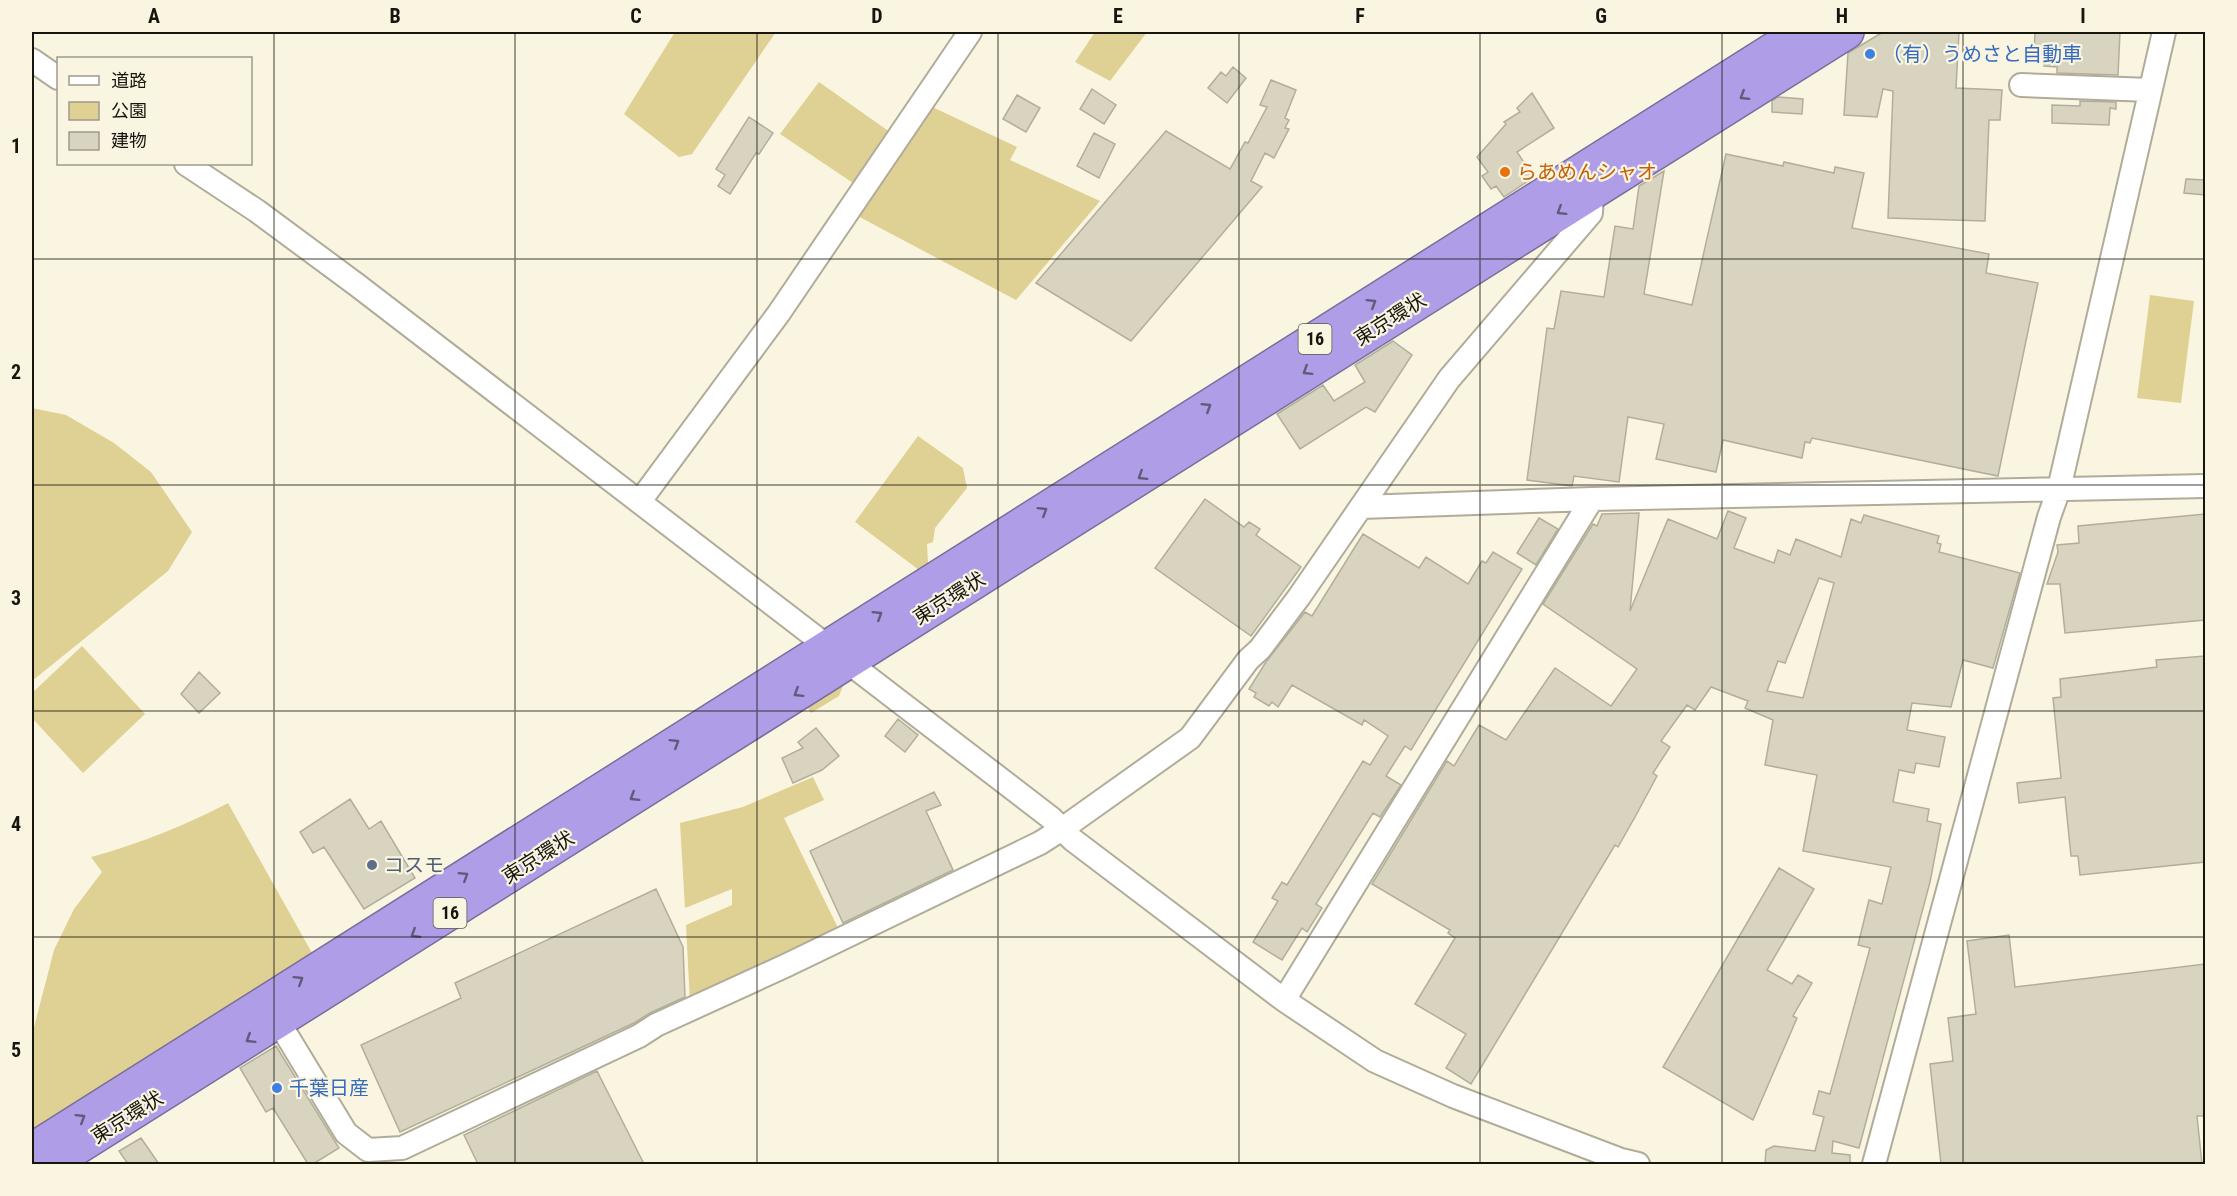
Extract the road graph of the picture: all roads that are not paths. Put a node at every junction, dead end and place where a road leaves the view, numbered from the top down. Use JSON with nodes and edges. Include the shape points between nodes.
{"nodes":[{"id":1,"x":970,"y":32,"type":"edge"},
{"id":2,"x":1801,"y":32,"type":"edge"},
{"id":3,"x":1846,"y":32,"type":"edge"},
{"id":4,"x":2164,"y":32,"type":"edge"},
{"id":5,"x":1773,"y":50,"type":"edge"},
{"id":6,"x":32,"y":60,"type":"edge"},
{"id":7,"x":57,"y":77,"type":"edge"},
{"id":8,"x":2021,"y":85,"type":"dead end"},
{"id":9,"x":2150,"y":90,"type":"junction"},
{"id":10,"x":187,"y":165,"type":"edge"},
{"id":11,"x":1592,"y":191,"type":"junction"},
{"id":12,"x":2205,"y":486,"type":"edge"},
{"id":13,"x":2059,"y":489,"type":"junction"},
{"id":14,"x":1592,"y":499,"type":"junction"},
{"id":15,"x":640,"y":501,"type":"junction"},
{"id":16,"x":1361,"y":507,"type":"junction"},
{"id":17,"x":838,"y":654,"type":"junction"},
{"id":18,"x":1062,"y":829,"type":"junction"},
{"id":19,"x":1284,"y":1000,"type":"junction"},
{"id":20,"x":278,"y":1021,"type":"junction"},
{"id":21,"x":32,"y":1149,"type":"edge"},
{"id":22,"x":406,"y":1156,"type":"edge"},
{"id":23,"x":51,"y":1164,"type":"edge"},
{"id":24,"x":1638,"y":1164,"type":"edge"},
{"id":25,"x":1874,"y":1164,"type":"edge"}],
"edges":[{"from":1,"to":15,"type":"street","via":[[779,313]]},
{"from":2,"to":5,"type":"highway","name":"東京環状","number":"16"},
{"from":3,"to":5,"type":"highway","name":"東京環状","number":"16"},
{"from":4,"to":9,"type":"street"},
{"from":5,"to":11,"type":"highway","name":"東京環状","number":"16","one_way":true},
{"from":17,"to":5,"type":"highway","name":"東京環状","number":"16","one_way":true},
{"from":6,"to":7,"type":"street"},
{"from":8,"to":9,"type":"street"},
{"from":9,"to":13,"type":"street"},
{"from":10,"to":15,"type":"street","via":[[357,285]]},
{"from":11,"to":16,"type":"street","via":[[1591,213],[1449,379]]},
{"from":11,"to":17,"type":"highway","name":"東京環状","number":"16","one_way":true},
{"from":12,"to":13,"type":"street"},
{"from":13,"to":14,"type":"street"},
{"from":13,"to":25,"type":"street"},
{"from":14,"to":16,"type":"street"},
{"from":14,"to":19,"type":"street"},
{"from":15,"to":17,"type":"street"},
{"from":16,"to":18,"type":"street","via":[[1299,597],[1190,738]]},
{"from":17,"to":18,"type":"street"},
{"from":17,"to":20,"type":"highway","name":"東京環状","number":"16","one_way":true},
{"from":21,"to":17,"type":"highway","name":"東京環状","number":"16","one_way":true},
{"from":18,"to":19,"type":"street"},
{"from":18,"to":22,"type":"street","via":[[897,913],[656,1025]]},
{"from":19,"to":24,"type":"street","via":[[1376,1061],[1453,1096]]},
{"from":20,"to":22,"type":"street","via":[[346,1133],[368,1150]]},
{"from":20,"to":23,"type":"highway","name":"東京環状","number":"16","one_way":true}]}
